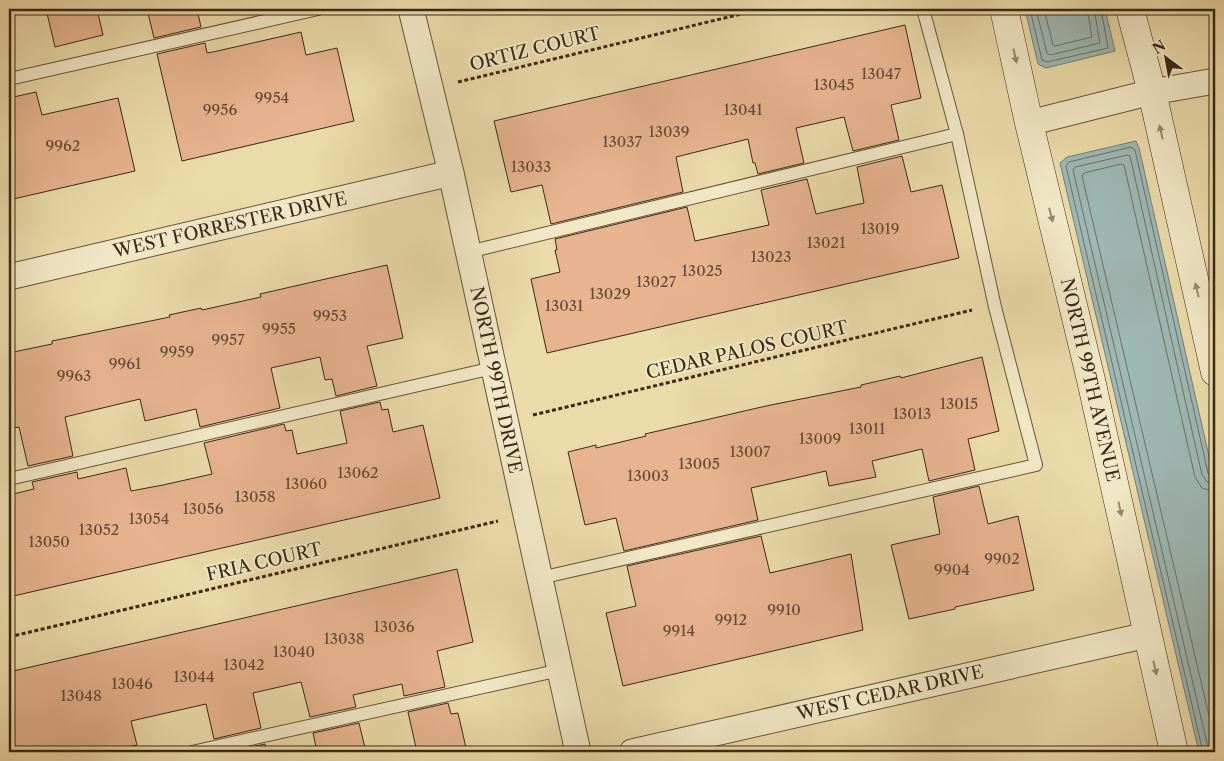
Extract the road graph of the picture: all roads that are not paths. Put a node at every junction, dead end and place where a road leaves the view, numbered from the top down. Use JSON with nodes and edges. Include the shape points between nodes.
{"nodes":[{"id":1,"x":318,"y":9,"type":"edge"},
{"id":2,"x":411,"y":9,"type":"edge"},
{"id":3,"x":923,"y":9,"type":"edge"},
{"id":4,"x":1004,"y":9,"type":"edge"},
{"id":5,"x":1130,"y":9,"type":"edge"},
{"id":6,"x":9,"y":79,"type":"edge"},
{"id":7,"x":1215,"y":81,"type":"edge"},
{"id":8,"x":1152,"y":92,"type":"junction"},
{"id":9,"x":1029,"y":123,"type":"junction"},
{"id":10,"x":957,"y":134,"type":"junction"},
{"id":11,"x":451,"y":173,"type":"junction"},
{"id":12,"x":468,"y":252,"type":"junction"},
{"id":13,"x":9,"y":277,"type":"edge"},
{"id":14,"x":494,"y":368,"type":"junction"},
{"id":15,"x":1215,"y":372,"type":"edge"},
{"id":16,"x":9,"y":479,"type":"edge"},
{"id":17,"x":540,"y":578,"type":"junction"},
{"id":18,"x":1147,"y":635,"type":"junction"},
{"id":19,"x":560,"y":670,"type":"junction"},
{"id":20,"x":192,"y":752,"type":"edge"},
{"id":21,"x":578,"y":752,"type":"edge"},
{"id":22,"x":632,"y":752,"type":"edge"},
{"id":23,"x":1174,"y":752,"type":"edge"}],
"edges":[{"from":1,"to":6,"type":"lane"},
{"from":2,"to":11,"type":"street","name":"NORTH 99TH DRIVE"},
{"from":3,"to":10,"type":"lane"},
{"from":4,"to":9,"type":"main road","name":"NORTH 99TH AVENUE","one_way":true},
{"from":5,"to":8,"type":"main road"},
{"from":7,"to":8,"type":"street"},
{"from":8,"to":9,"type":"street"},
{"from":15,"to":8,"type":"main road","one_way":true},
{"from":9,"to":18,"type":"main road","name":"NORTH 99TH AVENUE","one_way":true,"via":[[1091,380]]},
{"from":10,"to":12,"type":"lane"},
{"from":10,"to":17,"type":"lane","via":[[995,305],[1036,465]]},
{"from":11,"to":12,"type":"street","name":"NORTH 99TH DRIVE"},
{"from":11,"to":13,"type":"street","name":"WEST FORRESTER DRIVE"},
{"from":12,"to":14,"type":"street","name":"NORTH 99TH DRIVE"},
{"from":14,"to":16,"type":"lane"},
{"from":14,"to":17,"type":"street","name":"NORTH 99TH DRIVE"},
{"from":17,"to":19,"type":"street","name":"NORTH 99TH DRIVE"},
{"from":18,"to":22,"type":"street","name":"WEST CEDAR DRIVE"},
{"from":18,"to":23,"type":"main road","name":"NORTH 99TH AVENUE","one_way":true},
{"from":19,"to":20,"type":"lane"},
{"from":19,"to":21,"type":"street","name":"NORTH 99TH DRIVE"}]}
